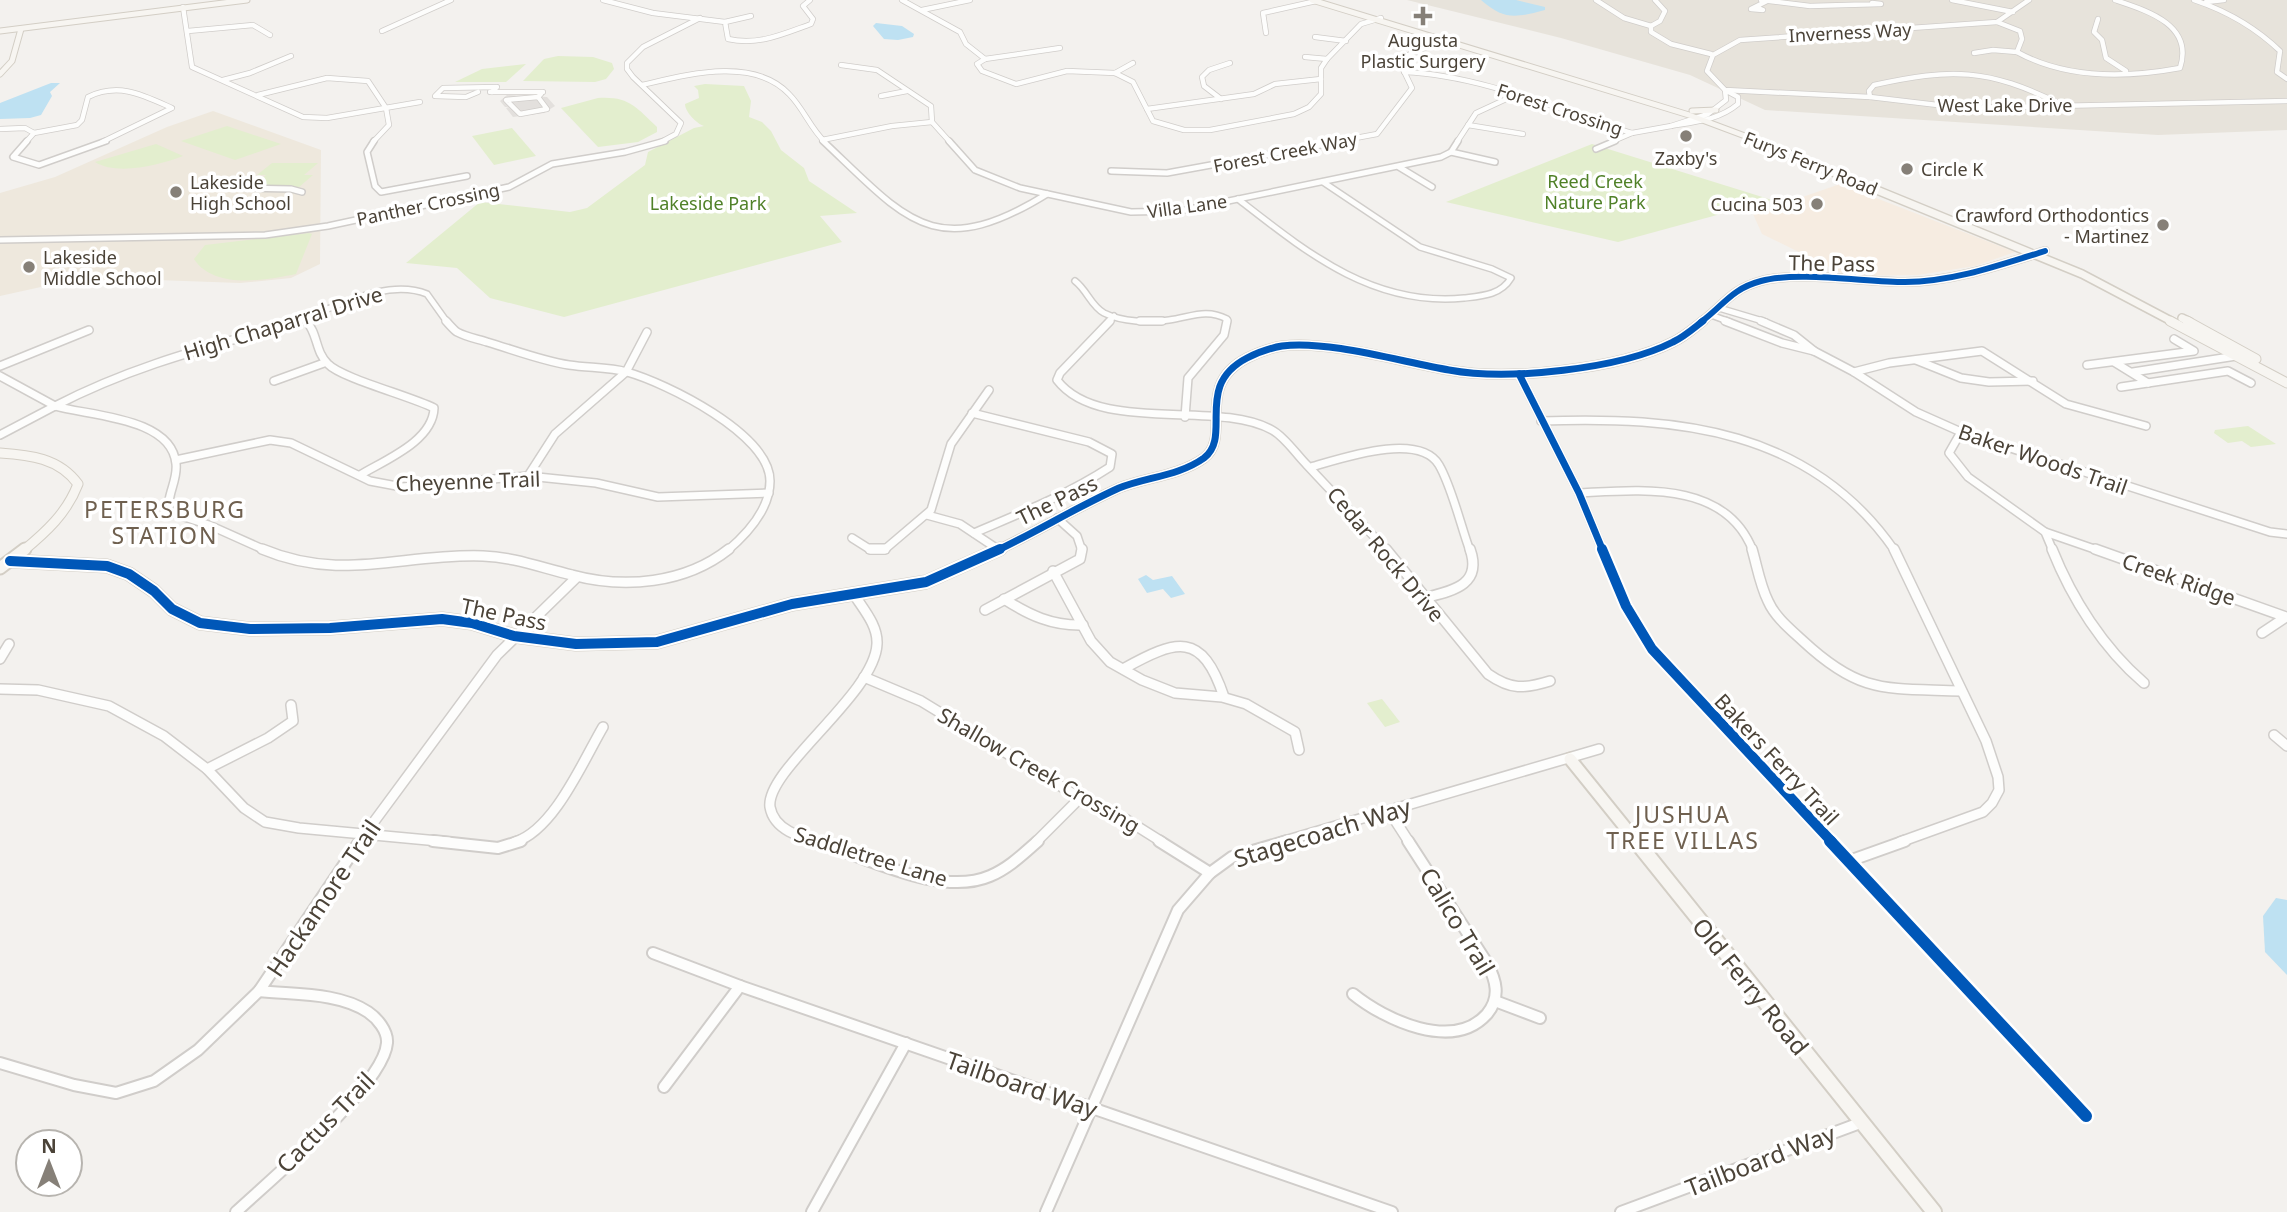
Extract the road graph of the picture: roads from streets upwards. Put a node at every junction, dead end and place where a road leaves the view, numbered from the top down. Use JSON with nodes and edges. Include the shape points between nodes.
{"nodes":[{"id":1,"x":247,"y":0,"type":"edge"},
{"id":2,"x":451,"y":0,"type":"edge"},
{"id":3,"x":603,"y":0,"type":"edge"},
{"id":4,"x":810,"y":0,"type":"edge"},
{"id":5,"x":902,"y":0,"type":"edge"},
{"id":6,"x":970,"y":0,"type":"edge"},
{"id":7,"x":1317,"y":0,"type":"edge"},
{"id":8,"x":1596,"y":0,"type":"edge"},
{"id":9,"x":1656,"y":0,"type":"edge"},
{"id":10,"x":1761,"y":0,"type":"edge"},
{"id":11,"x":1952,"y":0,"type":"edge"},
{"id":12,"x":2029,"y":0,"type":"edge"},
{"id":13,"x":2115,"y":0,"type":"edge"},
{"id":14,"x":2194,"y":0,"type":"edge"},
{"id":15,"x":2224,"y":0,"type":"edge"},
{"id":16,"x":1767,"y":1,"type":"edge"},
{"id":17,"x":1872,"y":3,"type":"dead end"},
{"id":18,"x":2203,"y":3,"type":"junction"},
{"id":19,"x":183,"y":7,"type":"junction"},
{"id":20,"x":1758,"y":8,"type":"dead end"},
{"id":21,"x":922,"y":10,"type":"junction"},
{"id":22,"x":2013,"y":12,"type":"junction"},
{"id":23,"x":751,"y":16,"type":"dead end"},
{"id":24,"x":700,"y":18,"type":"junction"},
{"id":25,"x":1379,"y":19,"type":"junction"},
{"id":26,"x":2098,"y":19,"type":"dead end"},
{"id":27,"x":725,"y":22,"type":"junction"},
{"id":28,"x":1997,"y":22,"type":"junction"},
{"id":29,"x":1651,"y":26,"type":"junction"},
{"id":30,"x":21,"y":29,"type":"junction"},
{"id":31,"x":187,"y":31,"type":"junction"},
{"id":32,"x":382,"y":31,"type":"dead end"},
{"id":33,"x":0,"y":32,"type":"edge"},
{"id":34,"x":1266,"y":33,"type":"dead end"},
{"id":35,"x":270,"y":35,"type":"dead end"},
{"id":36,"x":1315,"y":37,"type":"dead end"},
{"id":37,"x":1346,"y":41,"type":"junction"},
{"id":38,"x":1448,"y":41,"type":"junction"},
{"id":39,"x":1060,"y":48,"type":"dead end"},
{"id":40,"x":2017,"y":52,"type":"junction"},
{"id":41,"x":1974,"y":53,"type":"dead end"},
{"id":42,"x":1711,"y":54,"type":"junction"},
{"id":43,"x":291,"y":56,"type":"dead end"},
{"id":44,"x":1305,"y":57,"type":"dead end"},
{"id":45,"x":1327,"y":59,"type":"junction"},
{"id":46,"x":985,"y":60,"type":"junction"},
{"id":47,"x":1133,"y":62,"type":"dead end"},
{"id":48,"x":1230,"y":64,"type":"dead end"},
{"id":49,"x":841,"y":65,"type":"dead end"},
{"id":50,"x":1405,"y":72,"type":"junction"},
{"id":51,"x":2129,"y":72,"type":"junction"},
{"id":52,"x":1115,"y":73,"type":"junction"},
{"id":53,"x":0,"y":74,"type":"edge"},
{"id":54,"x":1321,"y":79,"type":"junction"},
{"id":55,"x":2287,"y":79,"type":"edge"},
{"id":56,"x":223,"y":80,"type":"junction"},
{"id":57,"x":642,"y":85,"type":"junction"},
{"id":58,"x":1724,"y":90,"type":"junction"},
{"id":59,"x":492,"y":92,"type":"junction"},
{"id":60,"x":907,"y":92,"type":"junction"},
{"id":61,"x":258,"y":95,"type":"junction"},
{"id":62,"x":1515,"y":95,"type":"junction"},
{"id":63,"x":881,"y":96,"type":"dead end"},
{"id":64,"x":538,"y":97,"type":"junction"},
{"id":65,"x":1870,"y":97,"type":"junction"},
{"id":66,"x":1221,"y":99,"type":"junction"},
{"id":67,"x":1725,"y":101,"type":"junction"},
{"id":68,"x":2287,"y":101,"type":"edge"},
{"id":69,"x":420,"y":102,"type":"dead end"},
{"id":70,"x":1738,"y":103,"type":"junction"},
{"id":71,"x":2063,"y":105,"type":"junction"},
{"id":72,"x":386,"y":108,"type":"junction"},
{"id":73,"x":1147,"y":109,"type":"junction"},
{"id":74,"x":1716,"y":110,"type":"junction"},
{"id":75,"x":1689,"y":111,"type":"junction"},
{"id":76,"x":1704,"y":118,"type":"junction"},
{"id":77,"x":932,"y":122,"type":"junction"},
{"id":78,"x":1468,"y":125,"type":"junction"},
{"id":79,"x":0,"y":129,"type":"edge"},
{"id":80,"x":34,"y":133,"type":"junction"},
{"id":81,"x":1632,"y":133,"type":"junction"},
{"id":82,"x":1522,"y":134,"type":"dead end"},
{"id":83,"x":822,"y":140,"type":"junction"},
{"id":84,"x":1596,"y":149,"type":"dead end"},
{"id":85,"x":1451,"y":152,"type":"junction"},
{"id":86,"x":1495,"y":162,"type":"dead end"},
{"id":87,"x":1399,"y":167,"type":"junction"},
{"id":88,"x":1111,"y":171,"type":"dead end"},
{"id":89,"x":467,"y":176,"type":"dead end"},
{"id":90,"x":1856,"y":178,"type":"junction"},
{"id":91,"x":1323,"y":182,"type":"junction"},
{"id":92,"x":1432,"y":187,"type":"dead end"},
{"id":93,"x":242,"y":188,"type":"dead end"},
{"id":94,"x":302,"y":192,"type":"dead end"},
{"id":95,"x":1047,"y":194,"type":"junction"},
{"id":96,"x":1238,"y":199,"type":"junction"},
{"id":97,"x":0,"y":240,"type":"edge"},
{"id":98,"x":2015,"y":246,"type":"junction"},
{"id":99,"x":2045,"y":251,"type":"junction"},
{"id":100,"x":2034,"y":253,"type":"junction"},
{"id":101,"x":2021,"y":258,"type":"junction"},
{"id":102,"x":2051,"y":261,"type":"junction"},
{"id":103,"x":1075,"y":281,"type":"dead end"},
{"id":104,"x":1715,"y":312,"type":"junction"},
{"id":105,"x":1114,"y":316,"type":"junction"},
{"id":106,"x":305,"y":319,"type":"junction"},
{"id":107,"x":89,"y":330,"type":"dead end"},
{"id":108,"x":647,"y":332,"type":"dead end"},
{"id":109,"x":2174,"y":339,"type":"dead end"},
{"id":110,"x":1814,"y":351,"type":"junction"},
{"id":111,"x":2169,"y":354,"type":"junction"},
{"id":112,"x":2235,"y":356,"type":"junction"},
{"id":113,"x":1914,"y":359,"type":"junction"},
{"id":114,"x":324,"y":362,"type":"junction"},
{"id":115,"x":2114,"y":362,"type":"junction"},
{"id":116,"x":2185,"y":364,"type":"junction"},
{"id":117,"x":2087,"y":365,"type":"dead end"},
{"id":118,"x":0,"y":366,"type":"edge"},
{"id":119,"x":626,"y":372,"type":"junction"},
{"id":120,"x":1854,"y":372,"type":"junction"},
{"id":121,"x":2133,"y":372,"type":"junction"},
{"id":122,"x":1519,"y":374,"type":"junction"},
{"id":123,"x":2203,"y":374,"type":"junction"},
{"id":124,"x":2287,"y":374,"type":"edge"},
{"id":125,"x":0,"y":376,"type":"edge"},
{"id":126,"x":2033,"y":381,"type":"junction"},
{"id":127,"x":274,"y":382,"type":"dead end"},
{"id":128,"x":2148,"y":383,"type":"junction"},
{"id":129,"x":2251,"y":383,"type":"dead end"},
{"id":130,"x":2287,"y":383,"type":"edge"},
{"id":131,"x":2120,"y":387,"type":"dead end"},
{"id":132,"x":989,"y":390,"type":"dead end"},
{"id":133,"x":54,"y":406,"type":"junction"},
{"id":134,"x":972,"y":413,"type":"junction"},
{"id":135,"x":1185,"y":417,"type":"junction"},
{"id":136,"x":1217,"y":418,"type":"junction"},
{"id":137,"x":1541,"y":421,"type":"junction"},
{"id":138,"x":2146,"y":426,"type":"dead end"},
{"id":139,"x":1961,"y":432,"type":"junction"},
{"id":140,"x":0,"y":435,"type":"edge"},
{"id":141,"x":0,"y":453,"type":"edge"},
{"id":142,"x":176,"y":460,"type":"junction"},
{"id":143,"x":1311,"y":467,"type":"junction"},
{"id":144,"x":360,"y":475,"type":"junction"},
{"id":145,"x":528,"y":477,"type":"junction"},
{"id":146,"x":769,"y":493,"type":"junction"},
{"id":147,"x":1579,"y":493,"type":"junction"},
{"id":148,"x":927,"y":514,"type":"junction"},
{"id":149,"x":1057,"y":518,"type":"junction"},
{"id":150,"x":2045,"y":532,"type":"junction"},
{"id":151,"x":974,"y":533,"type":"junction"},
{"id":152,"x":2287,"y":534,"type":"edge"},
{"id":153,"x":852,"y":538,"type":"dead end"},
{"id":154,"x":999,"y":550,"type":"junction"},
{"id":155,"x":10,"y":561,"type":"junction"},
{"id":156,"x":0,"y":568,"type":"edge"},
{"id":157,"x":1054,"y":571,"type":"junction"},
{"id":158,"x":577,"y":577,"type":"junction"},
{"id":159,"x":855,"y":596,"type":"junction"},
{"id":160,"x":1424,"y":598,"type":"junction"},
{"id":161,"x":1004,"y":599,"type":"junction"},
{"id":162,"x":985,"y":610,"type":"dead end"},
{"id":163,"x":1083,"y":625,"type":"junction"},
{"id":164,"x":2262,"y":633,"type":"dead end"},
{"id":165,"x":514,"y":636,"type":"junction"},
{"id":166,"x":9,"y":644,"type":"dead end"},
{"id":167,"x":0,"y":659,"type":"edge"},
{"id":168,"x":1123,"y":669,"type":"junction"},
{"id":169,"x":864,"y":677,"type":"junction"},
{"id":170,"x":1550,"y":681,"type":"dead end"},
{"id":171,"x":2144,"y":683,"type":"dead end"},
{"id":172,"x":0,"y":689,"type":"edge"},
{"id":173,"x":1961,"y":691,"type":"junction"},
{"id":174,"x":1224,"y":697,"type":"junction"},
{"id":175,"x":291,"y":705,"type":"dead end"},
{"id":176,"x":603,"y":727,"type":"dead end"},
{"id":177,"x":2274,"y":735,"type":"dead end"},
{"id":178,"x":2287,"y":746,"type":"edge"},
{"id":179,"x":1599,"y":749,"type":"dead end"},
{"id":180,"x":1299,"y":750,"type":"dead end"},
{"id":181,"x":1570,"y":759,"type":"junction"},
{"id":182,"x":208,"y":769,"type":"junction"},
{"id":183,"x":1080,"y":798,"type":"junction"},
{"id":184,"x":1389,"y":811,"type":"junction"},
{"id":185,"x":365,"y":832,"type":"junction"},
{"id":186,"x":1849,"y":861,"type":"junction"},
{"id":187,"x":1210,"y":873,"type":"junction"},
{"id":188,"x":653,"y":953,"type":"dead end"},
{"id":189,"x":740,"y":986,"type":"junction"},
{"id":190,"x":259,"y":992,"type":"junction"},
{"id":191,"x":1353,"y":994,"type":"dead end"},
{"id":192,"x":1495,"y":1001,"type":"junction"},
{"id":193,"x":1541,"y":1018,"type":"dead end"},
{"id":194,"x":906,"y":1043,"type":"junction"},
{"id":195,"x":0,"y":1063,"type":"edge"},
{"id":196,"x":664,"y":1087,"type":"dead end"},
{"id":197,"x":1091,"y":1108,"type":"junction"},
{"id":198,"x":2086,"y":1116,"type":"dead end"},
{"id":199,"x":1860,"y":1123,"type":"junction"},
{"id":200,"x":236,"y":1212,"type":"edge"},
{"id":201,"x":812,"y":1212,"type":"edge"},
{"id":202,"x":1046,"y":1212,"type":"edge"},
{"id":203,"x":1392,"y":1212,"type":"edge"},
{"id":204,"x":1621,"y":1212,"type":"edge"},
{"id":205,"x":1934,"y":1212,"type":"edge"}],
"edges":[{"from":1,"to":19,"type":"street"},
{"from":2,"to":32,"type":"street"},
{"from":3,"to":24,"type":"street","via":[[653,13]]},
{"from":4,"to":27,"type":"street","via":[[803,6],[813,19],[811,24],[770,39],[733,41],[727,37]]},
{"from":5,"to":21,"type":"street"},
{"from":6,"to":21,"type":"street"},
{"from":7,"to":25,"type":"street","name":"Furys Ferry Road"},
{"from":7,"to":34,"type":"street","via":[[1264,13]]},
{"from":8,"to":29,"type":"street","via":[[1624,18]]},
{"from":9,"to":29,"type":"street","via":[[1665,11]]},
{"from":10,"to":16,"type":"street"},
{"from":11,"to":22,"type":"street"},
{"from":12,"to":22,"type":"street","name":"Inverness Way"},
{"from":13,"to":51,"type":"street","via":[[2162,19],[2184,47],[2180,68]]},
{"from":14,"to":18,"type":"street"},
{"from":15,"to":18,"type":"street"},
{"from":16,"to":17,"type":"street","via":[[1810,6]]},
{"from":16,"to":20,"type":"street"},
{"from":18,"to":55,"type":"street","via":[[2267,37],[2280,51],[2277,72]]},
{"from":19,"to":30,"type":"street"},
{"from":19,"to":31,"type":"street"},
{"from":21,"to":46,"type":"street","via":[[960,33]]},
{"from":22,"to":28,"type":"street","name":"Inverness Way"},
{"from":23,"to":27,"type":"street"},
{"from":24,"to":27,"type":"street"},
{"from":24,"to":57,"type":"street","name":"Panther Crossing","via":[[631,56],[627,69]]},
{"from":25,"to":37,"type":"street","via":[[1361,24]]},
{"from":25,"to":38,"type":"street","name":"Furys Ferry Road"},
{"from":25,"to":75,"type":"street","name":"Furys Ferry Road"},
{"from":26,"to":51,"type":"street","via":[[2094,32],[2102,40],[2106,58]]},
{"from":28,"to":40,"type":"street","via":[[2020,31]]},
{"from":28,"to":42,"type":"street","name":"Inverness Way","via":[[1758,37]]},
{"from":29,"to":42,"type":"street","via":[[1651,32],[1664,42]]},
{"from":30,"to":33,"type":"street"},
{"from":30,"to":53,"type":"street","via":[[12,61]]},
{"from":31,"to":35,"type":"street","via":[[253,25]]},
{"from":31,"to":56,"type":"street","via":[[192,67]]},
{"from":36,"to":37,"type":"street"},
{"from":37,"to":45,"type":"street"},
{"from":38,"to":50,"type":"street","name":"Forest Creek Way","via":[[1408,55],[1400,62]]},
{"from":38,"to":76,"type":"street","name":"Furys Ferry Road"},
{"from":39,"to":46,"type":"street"},
{"from":40,"to":41,"type":"street"},
{"from":40,"to":51,"type":"street","via":[[2038,64],[2063,70]]},
{"from":42,"to":58,"type":"street","via":[[1707,71]]},
{"from":43,"to":56,"type":"street"},
{"from":44,"to":45,"type":"street"},
{"from":45,"to":54,"type":"street"},
{"from":46,"to":52,"type":"street","via":[[977,64],[982,71],[1016,84],[1067,71]]},
{"from":47,"to":52,"type":"street"},
{"from":48,"to":66,"type":"street","via":[[1202,77],[1204,86]]},
{"from":49,"to":60,"type":"street","name":"Villa Lane","via":[[877,70]]},
{"from":50,"to":62,"type":"street","name":"Forest Crossing","via":[[1454,76]]},
{"from":50,"to":88,"type":"street","name":"Forest Creek Way","via":[[1412,88],[1377,134],[1197,169]]},
{"from":52,"to":73,"type":"street","via":[[1129,78]]},
{"from":54,"to":66,"type":"street","via":[[1291,81]]},
{"from":54,"to":73,"type":"street","via":[[1321,94],[1301,111],[1210,130],[1161,125]]},
{"from":56,"to":61,"type":"street"},
{"from":57,"to":83,"type":"street","via":[[723,72],[766,77],[802,108]]},
{"from":57,"to":97,"type":"street","name":"Panther Crossing","via":[[680,119],[682,127],[671,137],[645,148],[571,158],[509,187],[312,228],[245,236]]},
{"from":58,"to":65,"type":"street","name":"West Lake Drive"},
{"from":58,"to":67,"type":"street"},
{"from":58,"to":70,"type":"street","via":[[1738,97]]},
{"from":59,"to":59,"type":"street","via":[[497,87],[443,88],[439,92]]},
{"from":59,"to":64,"type":"street","via":[[543,92]]},
{"from":60,"to":63,"type":"street"},
{"from":60,"to":77,"type":"street","name":"Villa Lane","via":[[931,106]]},
{"from":61,"to":72,"type":"street","via":[[284,110],[312,118]]},
{"from":61,"to":72,"type":"street","via":[[295,84],[359,78],[368,81]]},
{"from":62,"to":78,"type":"street","via":[[1481,109]]},
{"from":62,"to":81,"type":"street","name":"Forest Crossing"},
{"from":64,"to":64,"type":"street","via":[[514,97],[506,100],[525,114],[547,109]]},
{"from":65,"to":71,"type":"street","name":"West Lake Drive","via":[[1951,108]]},
{"from":65,"to":71,"type":"street","via":[[1874,85],[1948,72],[1985,77]]},
{"from":66,"to":73,"type":"street"},
{"from":67,"to":70,"type":"street"},
{"from":67,"to":74,"type":"street"},
{"from":68,"to":71,"type":"street","name":"West Lake Drive"},
{"from":69,"to":72,"type":"street"},
{"from":70,"to":76,"type":"street","via":[[1727,113]]},
{"from":72,"to":89,"type":"street","via":[[389,125],[367,152],[375,186],[382,192]]},
{"from":74,"to":75,"type":"street"},
{"from":74,"to":76,"type":"street"},
{"from":75,"to":76,"type":"street","name":"Furys Ferry Road"},
{"from":76,"to":81,"type":"street"},
{"from":76,"to":90,"type":"street","name":"Furys Ferry Road"},
{"from":77,"to":83,"type":"street"},
{"from":77,"to":95,"type":"street","name":"Villa Lane","via":[[975,170]]},
{"from":78,"to":82,"type":"street"},
{"from":78,"to":85,"type":"street"},
{"from":79,"to":80,"type":"street","via":[[25,128]]},
{"from":80,"to":80,"type":"street","via":[[13,157],[41,165],[172,108],[133,90],[108,90],[88,97],[77,125]]},
{"from":81,"to":84,"type":"street"},
{"from":83,"to":95,"type":"street","via":[[905,214],[929,225],[956,228],[993,221],[1013,215]]},
{"from":85,"to":86,"type":"street"},
{"from":85,"to":87,"type":"street","name":"Villa Lane"},
{"from":87,"to":91,"type":"street","name":"Villa Lane"},
{"from":87,"to":92,"type":"street"},
{"from":90,"to":98,"type":"street","name":"Furys Ferry Road"},
{"from":90,"to":99,"type":"street","name":"Furys Ferry Road"},
{"from":91,"to":96,"type":"street","name":"Villa Lane"},
{"from":91,"to":96,"type":"street","via":[[1420,247],[1511,278],[1503,289],[1463,299],[1382,289],[1323,263]]},
{"from":93,"to":94,"type":"street"},
{"from":95,"to":96,"type":"street","name":"Villa Lane","via":[[1153,213]]},
{"from":98,"to":100,"type":"street","name":"Furys Ferry Road"},
{"from":98,"to":101,"type":"street"},
{"from":99,"to":100,"type":"street","name":"The Pass"},
{"from":99,"to":124,"type":"street","name":"Furys Ferry Road","via":[[2142,296]]},
{"from":100,"to":101,"type":"street","name":"The Pass"},
{"from":100,"to":102,"type":"street","name":"Furys Ferry Road"},
{"from":101,"to":102,"type":"street"},
{"from":101,"to":104,"type":"street","name":"The Pass","via":[[1979,271],[1908,282],[1763,280],[1733,292]]},
{"from":102,"to":112,"type":"street","name":"Furys Ferry Road"},
{"from":103,"to":105,"type":"street","via":[[1090,302]]},
{"from":104,"to":110,"type":"street","name":"Baker Woods Trail","via":[[1782,343]]},
{"from":104,"to":110,"type":"street","name":"Baker Woods Trail","via":[[1785,330]]},
{"from":104,"to":122,"type":"street","name":"The Pass","via":[[1674,342],[1621,361]]},
{"from":105,"to":135,"type":"street","name":"Cedar Rock Drive","via":[[1060,373],[1058,386],[1080,399]]},
{"from":105,"to":135,"type":"street","via":[[1167,320],[1206,311],[1227,319],[1222,337],[1188,376]]},
{"from":106,"to":114,"type":"street"},
{"from":106,"to":119,"type":"street","name":"High Chaparral Drive","via":[[373,294],[420,291],[433,298],[446,325],[457,332],[544,359]]},
{"from":106,"to":133,"type":"street","name":"High Chaparral Drive","via":[[133,370]]},
{"from":107,"to":118,"type":"street"},
{"from":108,"to":119,"type":"street"},
{"from":109,"to":111,"type":"street","via":[[2194,351]]},
{"from":110,"to":120,"type":"street","name":"Baker Woods Trail"},
{"from":111,"to":115,"type":"street"},
{"from":111,"to":116,"type":"street"},
{"from":112,"to":116,"type":"street"},
{"from":112,"to":130,"type":"street","name":"Furys Ferry Road"},
{"from":113,"to":120,"type":"street"},
{"from":113,"to":126,"type":"street","via":[[1961,377]]},
{"from":113,"to":126,"type":"street","via":[[1982,351]]},
{"from":114,"to":127,"type":"street"},
{"from":114,"to":144,"type":"street","via":[[429,404],[435,414],[425,433]]},
{"from":115,"to":117,"type":"street"},
{"from":115,"to":121,"type":"street"},
{"from":116,"to":121,"type":"street"},
{"from":116,"to":123,"type":"street"},
{"from":119,"to":145,"type":"street","via":[[555,434]]},
{"from":119,"to":146,"type":"street","name":"High Chaparral Drive","via":[[719,417],[766,464],[771,478]]},
{"from":120,"to":139,"type":"street","name":"Baker Woods Trail","via":[[1916,411]]},
{"from":121,"to":128,"type":"street"},
{"from":122,"to":136,"type":"street","name":"The Pass","via":[[1453,371],[1369,354],[1281,346],[1238,363],[1224,375],[1218,387]]},
{"from":122,"to":137,"type":"street","name":"Bakers Ferry Trail"},
{"from":123,"to":128,"type":"street"},
{"from":123,"to":129,"type":"street","via":[[2228,370]]},
{"from":125,"to":133,"type":"street"},
{"from":126,"to":138,"type":"street","via":[[2066,404]]},
{"from":128,"to":131,"type":"street"},
{"from":132,"to":134,"type":"street"},
{"from":133,"to":140,"type":"street","name":"High Chaparral Drive"},
{"from":133,"to":142,"type":"street","via":[[109,416],[150,430],[164,440]]},
{"from":134,"to":148,"type":"street","via":[[951,444]]},
{"from":134,"to":151,"type":"street","via":[[1089,442],[1112,454],[1113,460],[1093,478],[1048,502]]},
{"from":135,"to":136,"type":"street","name":"Cedar Rock Drive"},
{"from":136,"to":143,"type":"street","name":"Cedar Rock Drive","via":[[1275,431]]},
{"from":136,"to":149,"type":"street","name":"The Pass","via":[[1213,448],[1204,458],[1178,471],[1122,487]]},
{"from":137,"to":147,"type":"street","name":"Bakers Ferry Trail"},
{"from":137,"to":173,"type":"street","via":[[1640,420],[1709,431],[1793,460],[1837,487],[1875,522],[1896,552]]},
{"from":139,"to":150,"type":"street","via":[[1949,453],[1955,463]]},
{"from":139,"to":152,"type":"street","name":"Baker Woods Trail"},
{"from":141,"to":155,"type":"street","via":[[60,465],[78,484],[59,518]]},
{"from":142,"to":144,"type":"street","name":"Cheyenne Trail","via":[[270,440],[291,443]]},
{"from":142,"to":158,"type":"street","via":[[167,497],[169,512],[211,525],[272,556],[346,568],[486,556],[519,560]]},
{"from":143,"to":160,"type":"street","name":"Cedar Rock Drive"},
{"from":143,"to":160,"type":"street","via":[[1388,449],[1409,449],[1438,463],[1473,559],[1473,573],[1466,585]]},
{"from":144,"to":145,"type":"street","name":"Cheyenne Trail","via":[[419,488]]},
{"from":145,"to":146,"type":"street","name":"Cheyenne Trail","via":[[596,483],[657,497]]},
{"from":146,"to":158,"type":"street","via":[[735,547],[704,567],[623,583]]},
{"from":147,"to":173,"type":"street","via":[[1674,492],[1726,513],[1746,534],[1774,612],[1828,663],[1877,686]]},
{"from":147,"to":186,"type":"street","name":"Bakers Ferry Trail","via":[[1626,606],[1651,649]]},
{"from":148,"to":151,"type":"street"},
{"from":148,"to":153,"type":"street","via":[[884,550],[871,550]]},
{"from":149,"to":154,"type":"street","name":"The Pass"},
{"from":149,"to":157,"type":"street","via":[[1082,541],[1084,549],[1080,559]]},
{"from":150,"to":164,"type":"street","name":"Creek Ridge","via":[[2286,617]]},
{"from":150,"to":171,"type":"street","via":[[2066,584],[2119,662]]},
{"from":151,"to":154,"type":"street"},
{"from":154,"to":159,"type":"street","name":"The Pass","via":[[926,582]]},
{"from":155,"to":156,"type":"street"},
{"from":155,"to":165,"type":"street","name":"The Pass","via":[[107,566],[129,574],[172,609],[200,623],[250,629],[330,628],[442,619]]},
{"from":157,"to":161,"type":"street"},
{"from":157,"to":163,"type":"street"},
{"from":158,"to":165,"type":"street","name":"Hackamore Trail"},
{"from":159,"to":165,"type":"street","name":"The Pass","via":[[792,604],[657,642],[576,644]]},
{"from":159,"to":169,"type":"street","name":"Saddletree Lane","via":[[878,633]]},
{"from":160,"to":170,"type":"street","name":"Cedar Rock Drive","via":[[1488,674],[1506,688]]},
{"from":161,"to":162,"type":"street"},
{"from":161,"to":163,"type":"street","via":[[1051,625]]},
{"from":163,"to":168,"type":"street","via":[[1100,654]]},
{"from":165,"to":185,"type":"street","name":"Hackamore Trail"},
{"from":166,"to":167,"type":"street"},
{"from":168,"to":174,"type":"street","via":[[1173,692]]},
{"from":168,"to":174,"type":"street","via":[[1145,656],[1193,647],[1200,650],[1218,678]]},
{"from":169,"to":183,"type":"street","name":"Shallow Creek Crossing","via":[[921,701]]},
{"from":169,"to":183,"type":"street","name":"Saddletree Lane","via":[[790,764],[772,794],[772,813],[784,829],[893,867],[968,883],[1006,868]]},
{"from":172,"to":182,"type":"street","via":[[38,690],[109,706],[164,736]]},
{"from":173,"to":186,"type":"street","via":[[1986,740],[2000,784],[1996,799],[1983,812]]},
{"from":174,"to":180,"type":"street","via":[[1285,724],[1295,732]]},
{"from":175,"to":182,"type":"street","via":[[293,721]]},
{"from":176,"to":185,"type":"street","via":[[548,820],[514,845],[498,848]]},
{"from":177,"to":178,"type":"street"},
{"from":179,"to":181,"type":"street","name":"Stagecoach Way"},
{"from":181,"to":184,"type":"street","name":"Stagecoach Way"},
{"from":181,"to":199,"type":"street","name":"Old Ferry Road"},
{"from":182,"to":185,"type":"street","via":[[244,808],[265,822]]},
{"from":183,"to":187,"type":"street","name":"Shallow Creek Crossing","via":[[1127,820]]},
{"from":184,"to":187,"type":"street","name":"Stagecoach Way","via":[[1232,857]]},
{"from":184,"to":192,"type":"street","name":"Calico Trail","via":[[1487,963],[1496,984]]},
{"from":185,"to":190,"type":"street","name":"Hackamore Trail"},
{"from":186,"to":198,"type":"street","name":"Bakers Ferry Trail"},
{"from":187,"to":197,"type":"street","name":"Stagecoach Way","via":[[1178,911]]},
{"from":188,"to":189,"type":"street","name":"Tailboard Way"},
{"from":189,"to":194,"type":"street","name":"Tailboard Way"},
{"from":189,"to":196,"type":"street"},
{"from":190,"to":195,"type":"street","name":"Hackamore Trail","via":[[198,1050],[136,1088],[116,1093]]},
{"from":190,"to":200,"type":"street","name":"Cactus Trail","via":[[351,1004],[370,1014],[384,1029],[387,1045],[361,1091]]},
{"from":191,"to":192,"type":"street","name":"Calico Trail","via":[[1364,1006],[1394,1019],[1440,1031],[1473,1026],[1487,1016]]},
{"from":192,"to":193,"type":"street"},
{"from":194,"to":197,"type":"street","name":"Tailboard Way"},
{"from":194,"to":201,"type":"street"},
{"from":197,"to":202,"type":"street","name":"Stagecoach Way"},
{"from":197,"to":203,"type":"street","name":"Tailboard Way"},
{"from":199,"to":204,"type":"street","name":"Tailboard Way"},
{"from":199,"to":205,"type":"street","name":"Old Ferry Road"}]}
